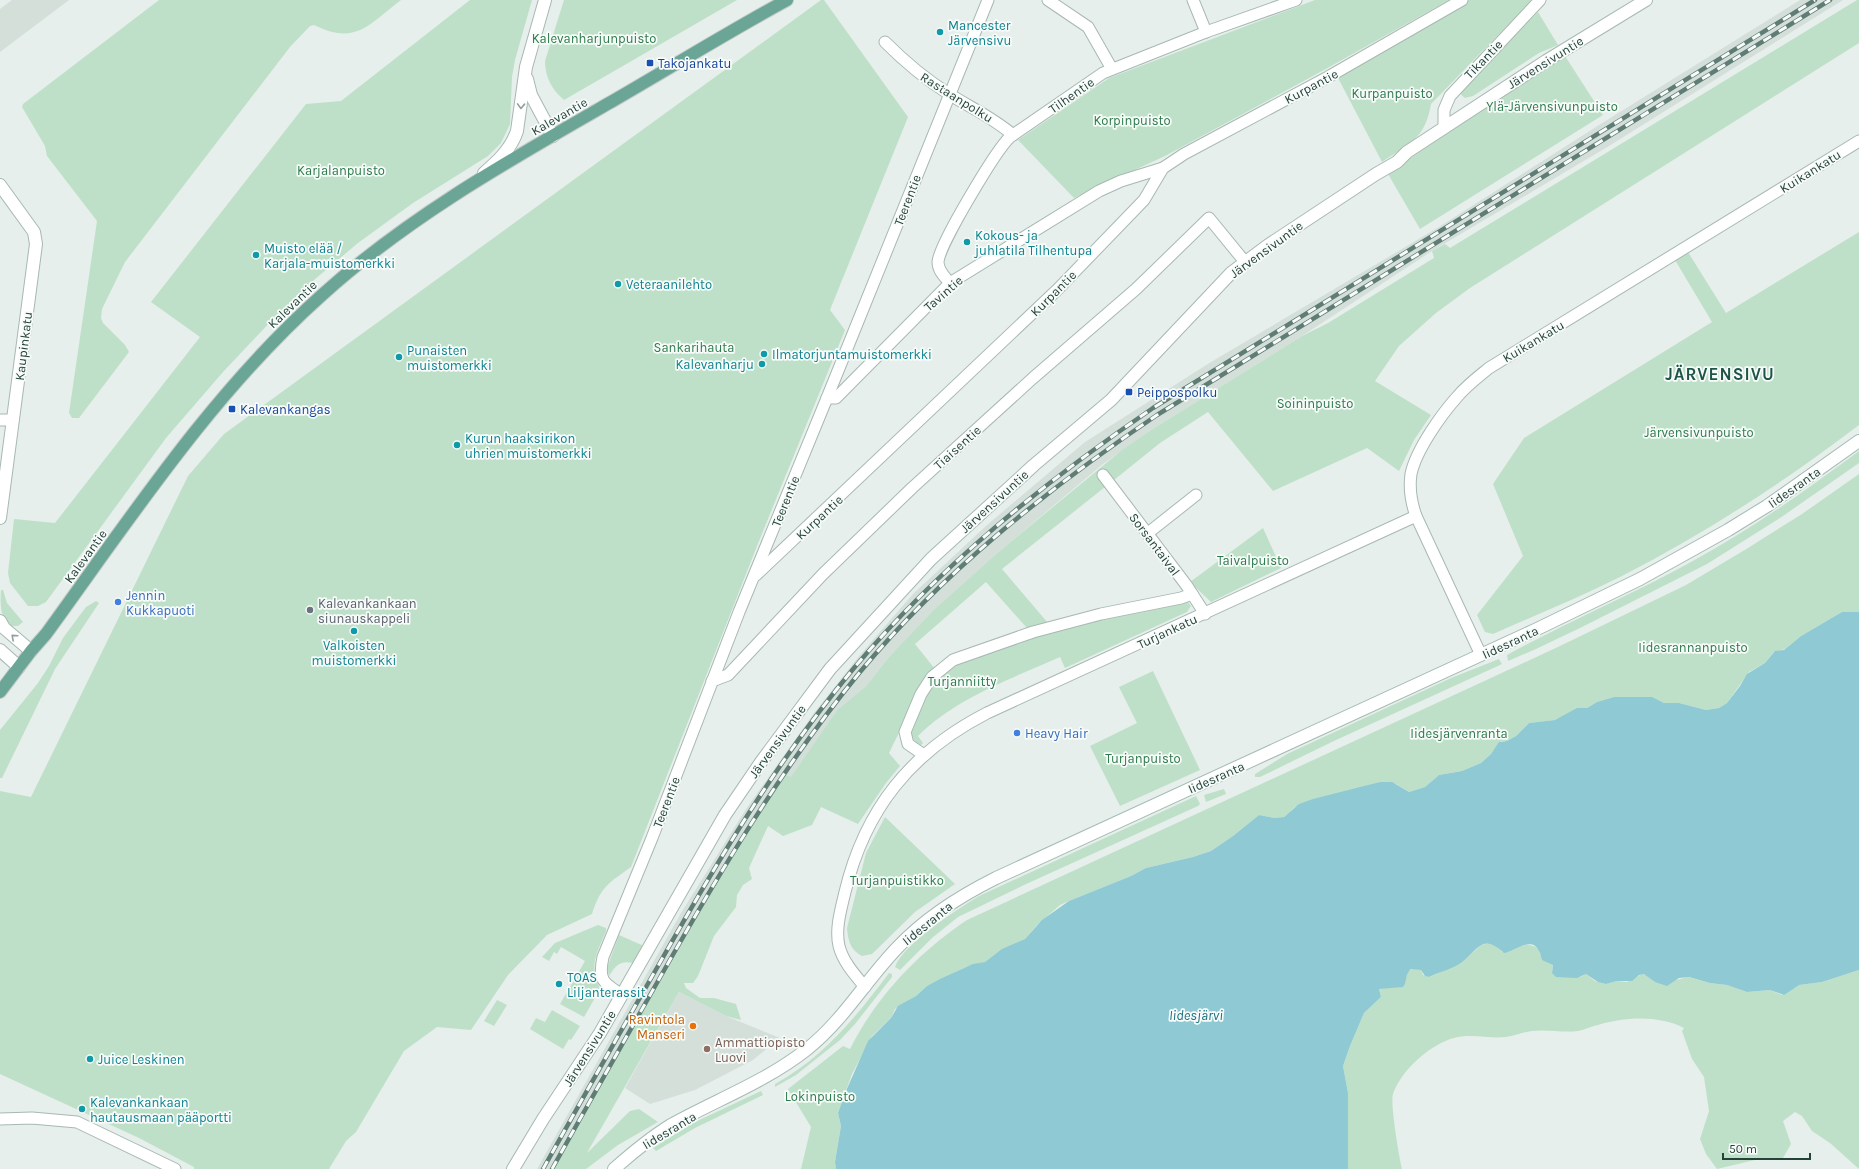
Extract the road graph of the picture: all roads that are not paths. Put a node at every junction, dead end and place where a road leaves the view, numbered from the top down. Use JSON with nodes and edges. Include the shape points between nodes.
{"nodes":[{"id":1,"x":545,"y":0,"type":"edge"},
{"id":2,"x":787,"y":0,"type":"edge"},
{"id":3,"x":988,"y":0,"type":"edge"},
{"id":4,"x":1048,"y":0,"type":"edge"},
{"id":5,"x":1193,"y":0,"type":"edge"},
{"id":6,"x":1296,"y":0,"type":"edge"},
{"id":7,"x":1462,"y":0,"type":"edge"},
{"id":8,"x":1540,"y":0,"type":"edge"},
{"id":9,"x":1646,"y":0,"type":"edge"},
{"id":10,"x":1206,"y":32,"type":"junction"},
{"id":11,"x":885,"y":42,"type":"dead end"},
{"id":12,"x":526,"y":67,"type":"junction"},
{"id":13,"x":1112,"y":69,"type":"junction"},
{"id":14,"x":949,"y":94,"type":"junction"},
{"id":15,"x":1444,"y":128,"type":"junction"},
{"id":16,"x":1013,"y":135,"type":"junction"},
{"id":17,"x":553,"y":136,"type":"junction"},
{"id":18,"x":1859,"y":141,"type":"edge"},
{"id":19,"x":1163,"y":168,"type":"junction"},
{"id":20,"x":468,"y":187,"type":"junction"},
{"id":21,"x":2,"y":192,"type":"edge"},
{"id":22,"x":1245,"y":262,"type":"junction"},
{"id":23,"x":950,"y":283,"type":"junction"},
{"id":24,"x":828,"y":398,"type":"junction"},
{"id":25,"x":0,"y":420,"type":"edge"},
{"id":26,"x":13,"y":420,"type":"junction"},
{"id":27,"x":1859,"y":441,"type":"edge"},
{"id":28,"x":1103,"y":475,"type":"dead end"},
{"id":29,"x":1196,"y":494,"type":"dead end"},
{"id":30,"x":1416,"y":516,"type":"junction"},
{"id":31,"x":0,"y":518,"type":"edge"},
{"id":32,"x":1148,"y":533,"type":"junction"},
{"id":33,"x":754,"y":578,"type":"junction"},
{"id":34,"x":1192,"y":594,"type":"junction"},
{"id":35,"x":1205,"y":614,"type":"junction"},
{"id":36,"x":0,"y":621,"type":"edge"},
{"id":37,"x":0,"y":650,"type":"edge"},
{"id":38,"x":31,"y":651,"type":"junction"},
{"id":39,"x":1481,"y":655,"type":"junction"},
{"id":40,"x":19,"y":667,"type":"junction"},
{"id":41,"x":712,"y":681,"type":"junction"},
{"id":42,"x":0,"y":692,"type":"edge"},
{"id":43,"x":924,"y":755,"type":"junction"},
{"id":44,"x":865,"y":987,"type":"junction"},
{"id":45,"x":622,"y":995,"type":"junction"},
{"id":46,"x":0,"y":1119,"type":"edge"},
{"id":47,"x":514,"y":1167,"type":"edge"},
{"id":48,"x":175,"y":1169,"type":"edge"},
{"id":49,"x":614,"y":1169,"type":"edge"}],
"edges":[{"from":1,"to":12,"type":"street"},
{"from":2,"to":17,"type":"main road","name":"Kalevantie"},
{"from":3,"to":14,"type":"street","name":"Teerentie"},
{"from":4,"to":13,"type":"street","via":[[1088,27]]},
{"from":5,"to":10,"type":"street"},
{"from":6,"to":10,"type":"street","name":"Tilhentie"},
{"from":7,"to":19,"type":"street","name":"Kurpantie"},
{"from":8,"to":15,"type":"street","name":"Tikantie","via":[[1450,96],[1444,110]]},
{"from":9,"to":15,"type":"street","name":"Järvensivuntie"},
{"from":10,"to":13,"type":"street","name":"Tilhentie"},
{"from":11,"to":14,"type":"street","name":"Rastaanpolku","via":[[915,70]]},
{"from":12,"to":17,"type":"street","via":[[527,84],[531,95]]},
{"from":12,"to":20,"type":"street","one_way":true,"via":[[519,124],[514,139],[502,156]]},
{"from":13,"to":16,"type":"street","name":"Tilhentie"},
{"from":14,"to":16,"type":"street","name":"Rastaanpolku","via":[[995,120]]},
{"from":14,"to":24,"type":"street","name":"Teerentie"},
{"from":15,"to":22,"type":"street","name":"Järvensivuntie"},
{"from":16,"to":23,"type":"street","name":"Tilhentie","via":[[1004,142],[943,247],[938,263],[940,272]]},
{"from":17,"to":20,"type":"main road","name":"Kalevantie"},
{"from":18,"to":30,"type":"street","name":"Kuikankatu","via":[[1489,368],[1457,396],[1420,450],[1410,484],[1410,495]]},
{"from":19,"to":23,"type":"street","name":"Tavintie","via":[[1099,191]]},
{"from":19,"to":33,"type":"street","name":"Kurpantie","via":[[1144,200],[1054,294]]},
{"from":20,"to":38,"type":"main road","name":"Kalevantie","via":[[414,221],[356,265],[308,307],[255,362],[193,436]]},
{"from":21,"to":26,"type":"street","name":"Kaupinkatu","via":[[34,232],[36,244]]},
{"from":22,"to":41,"type":"street","name":"Tiaisentie","via":[[1209,218],[1136,289],[912,488],[823,574],[728,676]]},
{"from":22,"to":45,"type":"street","name":"Järvensivuntie","via":[[1200,304],[1111,400],[1034,465],[931,559],[830,669],[725,815]]},
{"from":23,"to":24,"type":"street","name":"Tavintie","via":[[836,398]]},
{"from":24,"to":33,"type":"street","name":"Teerentie"},
{"from":25,"to":26,"type":"street"},
{"from":26,"to":31,"type":"street","name":"Kaupinkatu"},
{"from":27,"to":39,"type":"street","name":"Iidesranta","via":[[1767,506],[1666,566]]},
{"from":28,"to":32,"type":"street","name":"Sorsantaival"},
{"from":29,"to":32,"type":"street"},
{"from":30,"to":35,"type":"street","name":"Turjankatu"},
{"from":30,"to":39,"type":"street","name":"Kuikankatu"},
{"from":32,"to":34,"type":"street","name":"Sorsantaival"},
{"from":33,"to":41,"type":"street","name":"Teerentie"},
{"from":34,"to":35,"type":"street","name":"Sorsantaival"},
{"from":34,"to":43,"type":"street","name":"Turjankatu","via":[[1033,632],[953,660],[932,677],[921,694],[905,732],[908,744]]},
{"from":35,"to":43,"type":"street","name":"Turjankatu","via":[[980,716],[952,733]]},
{"from":38,"to":36,"type":"street","one_way":true,"via":[[4,628]]},
{"from":37,"to":40,"type":"street"},
{"from":38,"to":40,"type":"main road","name":"Kalevantie"},
{"from":39,"to":44,"type":"street","name":"Iidesranta","via":[[976,888],[940,910],[918,928],[897,947]]},
{"from":40,"to":42,"type":"main road","name":"Kalevantie"},
{"from":41,"to":45,"type":"street","name":"Teerentie","via":[[603,957],[600,969],[602,979]]},
{"from":43,"to":44,"type":"street","name":"Turjankatu","via":[[896,784],[879,808],[858,849],[849,879],[838,940],[843,957]]},
{"from":44,"to":49,"type":"street","name":"Iidesranta","via":[[838,1020],[793,1060],[763,1079],[671,1126],[635,1150]]},
{"from":45,"to":47,"type":"street","name":"Järvensivuntie"},
{"from":46,"to":48,"type":"street","via":[[32,1118],[77,1122]]}]}
